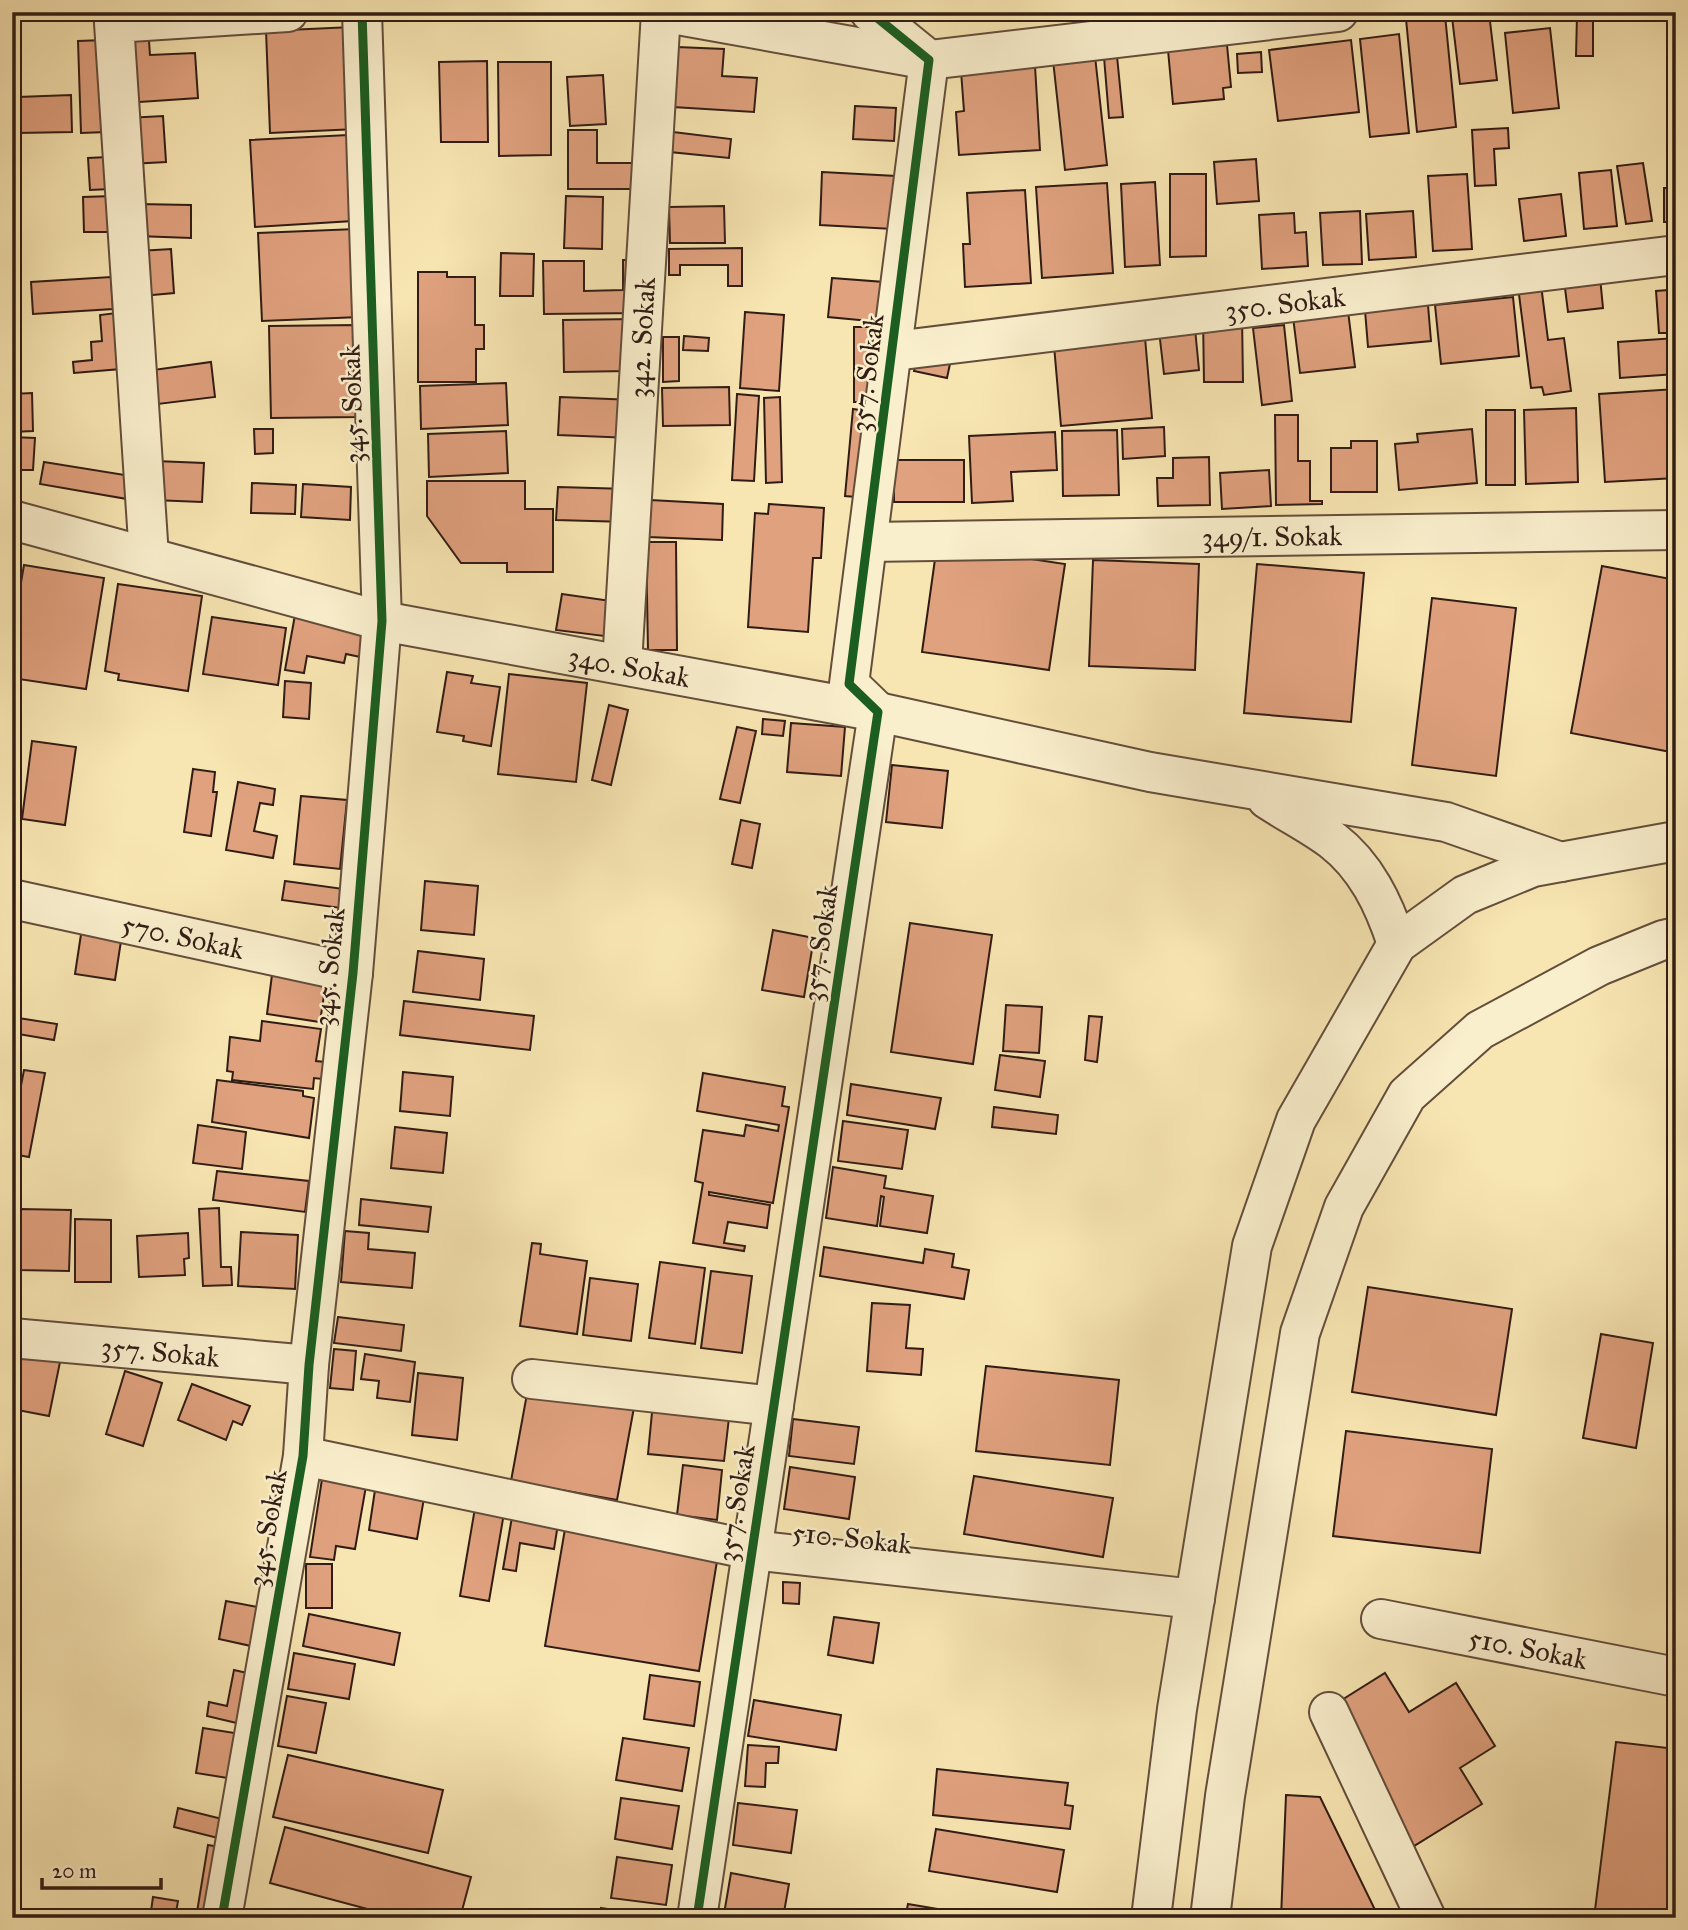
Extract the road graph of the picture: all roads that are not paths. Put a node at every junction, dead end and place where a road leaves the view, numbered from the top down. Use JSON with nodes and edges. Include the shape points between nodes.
{"nodes":[{"id":1,"x":288,"y":12,"type":"edge"},
{"id":2,"x":362,"y":12,"type":"edge"},
{"id":3,"x":661,"y":12,"type":"edge"},
{"id":4,"x":870,"y":12,"type":"edge"},
{"id":5,"x":1338,"y":12,"type":"edge"},
{"id":6,"x":164,"y":15,"type":"edge"},
{"id":7,"x":929,"y":60,"type":"junction"},
{"id":8,"x":1676,"y":255,"type":"edge"},
{"id":9,"x":894,"y":351,"type":"junction"},
{"id":10,"x":12,"y":520,"type":"edge"},
{"id":11,"x":1676,"y":530,"type":"edge"},
{"id":12,"x":868,"y":542,"type":"junction"},
{"id":13,"x":149,"y":557,"type":"junction"},
{"id":14,"x":382,"y":621,"type":"junction"},
{"id":15,"x":622,"y":664,"type":"junction"},
{"id":16,"x":878,"y":712,"type":"junction"},
{"id":17,"x":1253,"y":791,"type":"junction"},
{"id":18,"x":1676,"y":841,"type":"edge"},
{"id":19,"x":1561,"y":862,"type":"junction"},
{"id":20,"x":12,"y":900,"type":"edge"},
{"id":21,"x":1676,"y":937,"type":"edge"},
{"id":22,"x":1397,"y":944,"type":"junction"},
{"id":23,"x":353,"y":973,"type":"junction"},
{"id":24,"x":12,"y":1338,"type":"edge"},
{"id":25,"x":309,"y":1365,"type":"junction"},
{"id":26,"x":532,"y":1379,"type":"dead end"},
{"id":27,"x":774,"y":1406,"type":"junction"},
{"id":28,"x":303,"y":1456,"type":"junction"},
{"id":29,"x":752,"y":1550,"type":"junction"},
{"id":30,"x":1195,"y":1599,"type":"junction"},
{"id":31,"x":1381,"y":1619,"type":"dead end"},
{"id":32,"x":1676,"y":1677,"type":"edge"},
{"id":33,"x":1329,"y":1712,"type":"dead end"},
{"id":34,"x":222,"y":1918,"type":"edge"},
{"id":35,"x":697,"y":1918,"type":"edge"},
{"id":36,"x":1151,"y":1918,"type":"edge"},
{"id":37,"x":1210,"y":1918,"type":"edge"},
{"id":38,"x":1426,"y":1918,"type":"edge"}],
"edges":[{"from":1,"to":6,"type":"street"},
{"from":2,"to":14,"type":"street","name":"345. Sokak"},
{"from":3,"to":7,"type":"street"},
{"from":3,"to":15,"type":"street","name":"342. Sokak"},
{"from":4,"to":7,"type":"street"},
{"from":5,"to":7,"type":"street"},
{"from":6,"to":13,"type":"street","via":[[114,23]]},
{"from":7,"to":9,"type":"street","name":"357. Sokak"},
{"from":8,"to":9,"type":"street","name":"350. Sokak"},
{"from":9,"to":12,"type":"street","name":"357. Sokak"},
{"from":10,"to":13,"type":"street","name":"340. Sokak"},
{"from":11,"to":12,"type":"street","name":"349/1. Sokak"},
{"from":12,"to":16,"type":"street","name":"357. Sokak","via":[[849,684]]},
{"from":13,"to":14,"type":"street","name":"340. Sokak"},
{"from":14,"to":15,"type":"street","name":"340. Sokak"},
{"from":14,"to":23,"type":"street","name":"345. Sokak"},
{"from":15,"to":16,"type":"street","name":"340. Sokak"},
{"from":16,"to":17,"type":"street","name":"340. Sokak"},
{"from":16,"to":27,"type":"street","name":"357. Sokak"},
{"from":17,"to":19,"type":"street","name":"340. Sokak","via":[[1446,822]]},
{"from":17,"to":22,"type":"street","via":[[1351,857],[1386,909]]},
{"from":18,"to":19,"type":"street"},
{"from":19,"to":22,"type":"street","via":[[1533,867],[1465,894]]},
{"from":20,"to":23,"type":"street","name":"570. Sokak"},
{"from":21,"to":37,"type":"street","via":[[1599,966],[1480,1030],[1407,1095],[1344,1206],[1300,1333],[1225,1796]]},
{"from":22,"to":30,"type":"street","via":[[1296,1120],[1252,1246]]},
{"from":23,"to":25,"type":"street","name":"345. Sokak"},
{"from":24,"to":25,"type":"street","name":"357. Sokak"},
{"from":25,"to":28,"type":"street","name":"345. Sokak"},
{"from":26,"to":27,"type":"street"},
{"from":27,"to":29,"type":"street","name":"357. Sokak"},
{"from":28,"to":29,"type":"street","name":"510. Sokak"},
{"from":28,"to":34,"type":"street","name":"345. Sokak"},
{"from":29,"to":30,"type":"street","name":"510. Sokak"},
{"from":29,"to":35,"type":"street","name":"357. Sokak"},
{"from":30,"to":36,"type":"street"},
{"from":31,"to":32,"type":"street","name":"510. Sokak"},
{"from":33,"to":38,"type":"street"}]}
